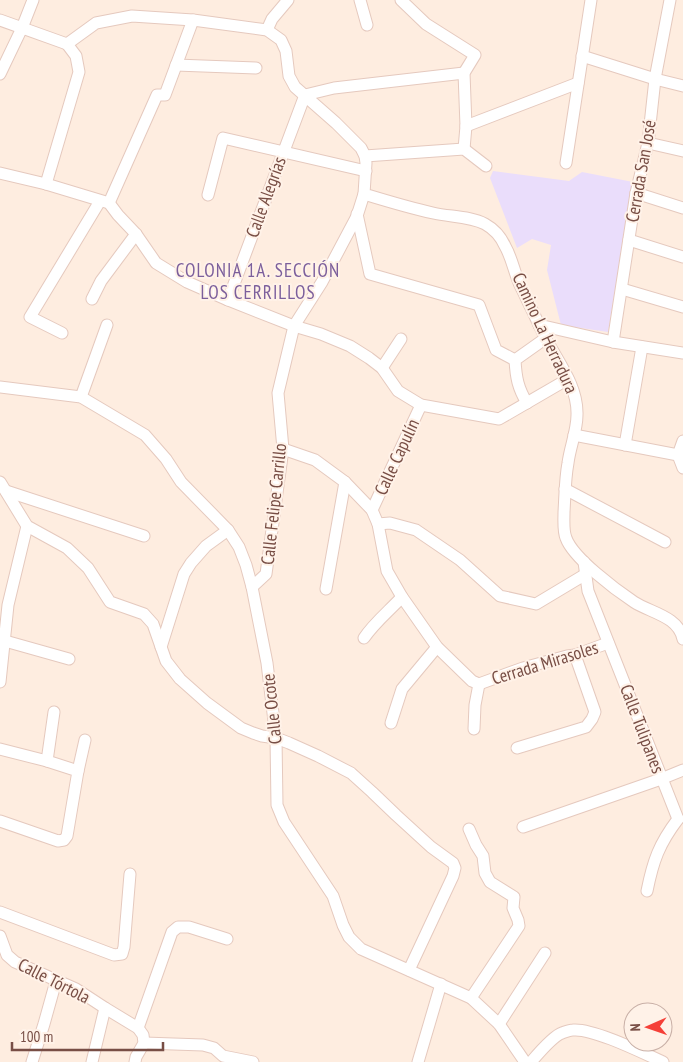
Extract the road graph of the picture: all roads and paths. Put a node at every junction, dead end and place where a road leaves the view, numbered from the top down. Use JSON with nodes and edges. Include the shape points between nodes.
{"nodes":[{"id":1,"x":33,"y":0,"type":"edge"},
{"id":2,"x":288,"y":0,"type":"edge"},
{"id":3,"x":360,"y":0,"type":"edge"},
{"id":4,"x":401,"y":0,"type":"edge"},
{"id":5,"x":591,"y":0,"type":"edge"},
{"id":6,"x":670,"y":0,"type":"edge"},
{"id":7,"x":0,"y":20,"type":"edge"},
{"id":8,"x":194,"y":20,"type":"junction"},
{"id":9,"x":367,"y":25,"type":"dead end"},
{"id":10,"x":22,"y":28,"type":"junction"},
{"id":11,"x":267,"y":30,"type":"junction"},
{"id":12,"x":67,"y":44,"type":"junction"},
{"id":13,"x":582,"y":56,"type":"junction"},
{"id":14,"x":176,"y":66,"type":"junction"},
{"id":15,"x":256,"y":68,"type":"dead end"},
{"id":16,"x":464,"y":73,"type":"junction"},
{"id":17,"x":0,"y":74,"type":"edge"},
{"id":18,"x":655,"y":78,"type":"junction"},
{"id":19,"x":578,"y":82,"type":"junction"},
{"id":20,"x":683,"y":86,"type":"edge"},
{"id":21,"x":305,"y":95,"type":"junction"},
{"id":22,"x":466,"y":126,"type":"junction"},
{"id":23,"x":648,"y":143,"type":"junction"},
{"id":24,"x":464,"y":148,"type":"junction"},
{"id":25,"x":284,"y":151,"type":"junction"},
{"id":26,"x":683,"y":151,"type":"edge"},
{"id":27,"x":366,"y":163,"type":"junction"},
{"id":28,"x":566,"y":163,"type":"dead end"},
{"id":29,"x":486,"y":166,"type":"dead end"},
{"id":30,"x":0,"y":173,"type":"edge"},
{"id":31,"x":46,"y":184,"type":"junction"},
{"id":32,"x":636,"y":193,"type":"junction"},
{"id":33,"x":364,"y":194,"type":"junction"},
{"id":34,"x":208,"y":195,"type":"dead end"},
{"id":35,"x":105,"y":202,"type":"junction"},
{"id":36,"x":683,"y":208,"type":"edge"},
{"id":37,"x":358,"y":214,"type":"junction"},
{"id":38,"x":136,"y":234,"type":"junction"},
{"id":39,"x":629,"y":240,"type":"junction"},
{"id":40,"x":683,"y":257,"type":"edge"},
{"id":41,"x":622,"y":289,"type":"junction"},
{"id":42,"x":92,"y":299,"type":"dead end"},
{"id":43,"x":228,"y":300,"type":"junction"},
{"id":44,"x":683,"y":307,"type":"edge"},
{"id":45,"x":107,"y":325,"type":"dead end"},
{"id":46,"x":539,"y":325,"type":"junction"},
{"id":47,"x":294,"y":326,"type":"junction"},
{"id":48,"x":62,"y":333,"type":"dead end"},
{"id":49,"x":546,"y":338,"type":"junction"},
{"id":50,"x":401,"y":339,"type":"dead end"},
{"id":51,"x":613,"y":342,"type":"junction"},
{"id":52,"x":642,"y":347,"type":"junction"},
{"id":53,"x":683,"y":354,"type":"edge"},
{"id":54,"x":515,"y":360,"type":"junction"},
{"id":55,"x":382,"y":368,"type":"junction"},
{"id":56,"x":568,"y":379,"type":"junction"},
{"id":57,"x":0,"y":387,"type":"edge"},
{"id":58,"x":81,"y":397,"type":"junction"},
{"id":59,"x":527,"y":403,"type":"junction"},
{"id":60,"x":421,"y":404,"type":"junction"},
{"id":61,"x":574,"y":435,"type":"junction"},
{"id":62,"x":683,"y":441,"type":"edge"},
{"id":63,"x":625,"y":445,"type":"junction"},
{"id":64,"x":283,"y":449,"type":"junction"},
{"id":65,"x":678,"y":455,"type":"junction"},
{"id":66,"x":683,"y":468,"type":"edge"},
{"id":67,"x":345,"y":482,"type":"junction"},
{"id":68,"x":3,"y":486,"type":"edge"},
{"id":69,"x":565,"y":489,"type":"junction"},
{"id":70,"x":372,"y":510,"type":"junction"},
{"id":71,"x":378,"y":524,"type":"junction"},
{"id":72,"x":26,"y":526,"type":"junction"},
{"id":73,"x":228,"y":530,"type":"junction"},
{"id":74,"x":144,"y":536,"type":"dead end"},
{"id":75,"x":665,"y":542,"type":"dead end"},
{"id":76,"x":584,"y":562,"type":"junction"},
{"id":77,"x":586,"y":574,"type":"junction"},
{"id":78,"x":252,"y":587,"type":"junction"},
{"id":79,"x":326,"y":589,"type":"dead end"},
{"id":80,"x":402,"y":597,"type":"junction"},
{"id":81,"x":3,"y":623,"type":"edge"},
{"id":82,"x":364,"y":638,"type":"dead end"},
{"id":83,"x":683,"y":639,"type":"edge"},
{"id":84,"x":5,"y":641,"type":"junction"},
{"id":85,"x":608,"y":643,"type":"junction"},
{"id":86,"x":161,"y":647,"type":"junction"},
{"id":87,"x":437,"y":647,"type":"junction"},
{"id":88,"x":575,"y":655,"type":"junction"},
{"id":89,"x":69,"y":659,"type":"dead end"},
{"id":90,"x":1,"y":676,"type":"edge"},
{"id":91,"x":479,"y":684,"type":"junction"},
{"id":92,"x":54,"y":712,"type":"dead end"},
{"id":93,"x":391,"y":722,"type":"dead end"},
{"id":94,"x":474,"y":728,"type":"dead end"},
{"id":95,"x":276,"y":738,"type":"junction"},
{"id":96,"x":85,"y":740,"type":"dead end"},
{"id":97,"x":517,"y":748,"type":"dead end"},
{"id":98,"x":0,"y":749,"type":"edge"},
{"id":99,"x":48,"y":761,"type":"junction"},
{"id":100,"x":683,"y":770,"type":"edge"},
{"id":101,"x":78,"y":771,"type":"junction"},
{"id":102,"x":661,"y":779,"type":"junction"},
{"id":103,"x":680,"y":818,"type":"edge"},
{"id":104,"x":0,"y":821,"type":"edge"},
{"id":105,"x":523,"y":827,"type":"dead end"},
{"id":106,"x":469,"y":829,"type":"dead end"},
{"id":107,"x":130,"y":874,"type":"dead end"},
{"id":108,"x":647,"y":891,"type":"dead end"},
{"id":109,"x":0,"y":912,"type":"edge"},
{"id":110,"x":0,"y":936,"type":"edge"},
{"id":111,"x":227,"y":939,"type":"dead end"},
{"id":112,"x":545,"y":953,"type":"dead end"},
{"id":113,"x":3,"y":957,"type":"edge"},
{"id":114,"x":409,"y":970,"type":"junction"},
{"id":115,"x":56,"y":981,"type":"junction"},
{"id":116,"x":441,"y":984,"type":"junction"},
{"id":117,"x":471,"y":998,"type":"junction"},
{"id":118,"x":105,"y":1008,"type":"junction"},
{"id":119,"x":498,"y":1024,"type":"junction"},
{"id":120,"x":138,"y":1028,"type":"junction"},
{"id":121,"x":144,"y":1043,"type":"junction"},
{"id":122,"x":222,"y":1059,"type":"edge"},
{"id":123,"x":32,"y":1062,"type":"edge"},
{"id":124,"x":92,"y":1062,"type":"edge"},
{"id":125,"x":135,"y":1062,"type":"edge"},
{"id":126,"x":253,"y":1062,"type":"edge"},
{"id":127,"x":418,"y":1062,"type":"edge"},
{"id":128,"x":525,"y":1062,"type":"edge"},
{"id":129,"x":531,"y":1062,"type":"edge"},
{"id":130,"x":663,"y":1062,"type":"edge"}],
"edges":[{"from":1,"to":10,"type":"street"},
{"from":2,"to":11,"type":"street"},
{"from":3,"to":9,"type":"street"},
{"from":4,"to":16,"type":"street","via":[[426,24],[475,55]]},
{"from":5,"to":13,"type":"street"},
{"from":6,"to":18,"type":"street","name":"Cerrada San José"},
{"from":7,"to":10,"type":"street"},
{"from":8,"to":11,"type":"street"},
{"from":8,"to":12,"type":"street","via":[[132,16],[105,21],[96,23]]},
{"from":8,"to":14,"type":"street"},
{"from":10,"to":12,"type":"street"},
{"from":10,"to":17,"type":"street"},
{"from":11,"to":21,"type":"street","via":[[281,40],[289,76]]},
{"from":12,"to":31,"type":"street","via":[[76,56],[80,72]]},
{"from":13,"to":18,"type":"street"},
{"from":13,"to":19,"type":"street"},
{"from":14,"to":15,"type":"street"},
{"from":14,"to":35,"type":"street","via":[[165,95],[157,95]]},
{"from":16,"to":21,"type":"street","via":[[334,88]]},
{"from":16,"to":22,"type":"street"},
{"from":18,"to":20,"type":"street"},
{"from":18,"to":23,"type":"street","name":"Cerrada San José"},
{"from":19,"to":22,"type":"street"},
{"from":19,"to":28,"type":"street"},
{"from":21,"to":25,"type":"street","name":"Calle Alegrías"},
{"from":21,"to":27,"type":"street","via":[[360,148]]},
{"from":22,"to":24,"type":"street"},
{"from":23,"to":26,"type":"street"},
{"from":23,"to":32,"type":"street","name":"Cerrada San José"},
{"from":24,"to":27,"type":"street"},
{"from":24,"to":29,"type":"street"},
{"from":25,"to":27,"type":"street"},
{"from":25,"to":34,"type":"street","via":[[223,138]]},
{"from":25,"to":43,"type":"street","name":"Calle Alegrías"},
{"from":27,"to":33,"type":"street"},
{"from":30,"to":31,"type":"street"},
{"from":31,"to":35,"type":"street"},
{"from":32,"to":36,"type":"street"},
{"from":32,"to":39,"type":"street","name":"Cerrada San José"},
{"from":33,"to":37,"type":"street","name":"Calle Felipe Carrillo"},
{"from":33,"to":46,"type":"street","name":"Camino La Herradura","via":[[484,224],[498,233]]},
{"from":35,"to":38,"type":"street"},
{"from":35,"to":48,"type":"street","via":[[30,317]]},
{"from":37,"to":47,"type":"street","name":"Calle Felipe Carrillo"},
{"from":37,"to":54,"type":"street","via":[[370,274],[479,305],[496,350]]},
{"from":38,"to":42,"type":"street","via":[[101,281]]},
{"from":38,"to":43,"type":"street","via":[[156,263],[187,282]]},
{"from":39,"to":40,"type":"street"},
{"from":39,"to":41,"type":"street","name":"Cerrada San José"},
{"from":41,"to":44,"type":"street"},
{"from":41,"to":51,"type":"street","name":"Cerrada San José"},
{"from":43,"to":47,"type":"street"},
{"from":45,"to":58,"type":"street"},
{"from":46,"to":49,"type":"street","name":"Camino La Herradura"},
{"from":46,"to":51,"type":"street"},
{"from":47,"to":55,"type":"street","via":[[350,346]]},
{"from":47,"to":64,"type":"street","name":"Calle Felipe Carrillo","via":[[278,393]]},
{"from":49,"to":54,"type":"street"},
{"from":49,"to":56,"type":"street","name":"Camino La Herradura"},
{"from":50,"to":55,"type":"street"},
{"from":51,"to":52,"type":"street"},
{"from":52,"to":53,"type":"street"},
{"from":52,"to":63,"type":"street"},
{"from":54,"to":59,"type":"street","via":[[516,377]]},
{"from":55,"to":60,"type":"street","via":[[398,391]]},
{"from":56,"to":59,"type":"street"},
{"from":56,"to":61,"type":"street","name":"Camino La Herradura","via":[[576,397],[578,416]]},
{"from":57,"to":58,"type":"street","name":"Calle Ocote"},
{"from":58,"to":73,"type":"street","name":"Calle Ocote","via":[[145,435],[181,482]]},
{"from":59,"to":60,"type":"street","via":[[499,419]]},
{"from":60,"to":70,"type":"street","name":"Calle Capulín"},
{"from":61,"to":63,"type":"street"},
{"from":61,"to":69,"type":"street","name":"Camino La Herradura"},
{"from":62,"to":65,"type":"street"},
{"from":63,"to":65,"type":"street"},
{"from":64,"to":67,"type":"street","via":[[315,460]]},
{"from":64,"to":78,"type":"street","name":"Calle Felipe Carrillo","via":[[266,574]]},
{"from":65,"to":66,"type":"street"},
{"from":67,"to":70,"type":"street"},
{"from":67,"to":79,"type":"street"},
{"from":68,"to":72,"type":"street"},
{"from":68,"to":74,"type":"street"},
{"from":69,"to":75,"type":"street"},
{"from":69,"to":76,"type":"street","name":"Camino La Herradura","via":[[565,537]]},
{"from":70,"to":71,"type":"street","name":"Cerrada Mirasoles"},
{"from":71,"to":77,"type":"street","via":[[390,523],[416,530],[460,560],[500,596],[536,604]]},
{"from":71,"to":80,"type":"street","name":"Cerrada Mirasoles","via":[[387,571]]},
{"from":72,"to":81,"type":"street"},
{"from":72,"to":86,"type":"street","via":[[67,548],[88,568],[110,602],[144,614],[153,624]]},
{"from":73,"to":78,"type":"street","name":"Calle Ocote","via":[[239,547]]},
{"from":73,"to":86,"type":"street","via":[[206,546],[184,574]]},
{"from":76,"to":77,"type":"street","name":"Calle Tulipanes"},
{"from":76,"to":83,"type":"street","name":"Camino La Herradura","via":[[636,603],[674,622]]},
{"from":77,"to":85,"type":"street","name":"Calle Tulipanes","via":[[588,591]]},
{"from":78,"to":95,"type":"street","name":"Calle Ocote","via":[[267,663]]},
{"from":80,"to":82,"type":"street"},
{"from":80,"to":87,"type":"street","name":"Cerrada Mirasoles"},
{"from":81,"to":84,"type":"street"},
{"from":84,"to":89,"type":"street"},
{"from":84,"to":90,"type":"street"},
{"from":85,"to":88,"type":"street","name":"Cerrada Mirasoles"},
{"from":85,"to":102,"type":"street","name":"Calle Tulipanes"},
{"from":86,"to":95,"type":"street","via":[[166,660],[180,678],[207,703],[241,728]]},
{"from":87,"to":91,"type":"street","name":"Cerrada Mirasoles"},
{"from":87,"to":93,"type":"street","via":[[402,689]]},
{"from":88,"to":91,"type":"street","name":"Cerrada Mirasoles","via":[[523,668]]},
{"from":88,"to":97,"type":"street","via":[[595,712],[592,719],[586,727]]},
{"from":91,"to":94,"type":"street"},
{"from":92,"to":99,"type":"street"},
{"from":95,"to":114,"type":"street","name":"Calle Ocote","via":[[277,805],[284,822],[333,896],[349,936],[361,950]]},
{"from":95,"to":114,"type":"street","via":[[351,773],[431,847],[453,863],[453,876]]},
{"from":96,"to":101,"type":"street"},
{"from":98,"to":99,"type":"street"},
{"from":99,"to":101,"type":"street"},
{"from":100,"to":102,"type":"street"},
{"from":101,"to":104,"type":"street","via":[[64,840],[58,841]]},
{"from":102,"to":103,"type":"street","name":"Calle Tulipanes"},
{"from":102,"to":105,"type":"street"},
{"from":103,"to":108,"type":"street","name":"Calle Tulipanes","via":[[659,848]]},
{"from":106,"to":117,"type":"street","via":[[483,856],[490,882],[514,897],[513,908],[518,920],[518,926]]},
{"from":107,"to":109,"type":"street","via":[[122,954],[114,955]]},
{"from":110,"to":113,"type":"street","name":"Calle Tórtola"},
{"from":111,"to":120,"type":"street","via":[[189,927],[178,927],[172,932]]},
{"from":112,"to":119,"type":"street"},
{"from":113,"to":115,"type":"street","name":"Calle Tórtola"},
{"from":114,"to":116,"type":"street","name":"Calle Ocote"},
{"from":115,"to":118,"type":"street","name":"Calle Tórtola","via":[[76,989]]},
{"from":115,"to":123,"type":"street"},
{"from":116,"to":117,"type":"street","name":"Calle Ocote"},
{"from":116,"to":127,"type":"street"},
{"from":117,"to":119,"type":"street","name":"Calle Ocote"},
{"from":118,"to":120,"type":"street","name":"Calle Tórtola"},
{"from":118,"to":124,"type":"street"},
{"from":119,"to":128,"type":"street","name":"Calle Ocote"},
{"from":120,"to":121,"type":"street"},
{"from":121,"to":122,"type":"street","via":[[203,1045],[214,1048]]},
{"from":121,"to":125,"type":"street"},
{"from":122,"to":126,"type":"street"},
{"from":129,"to":130,"type":"street","via":[[559,1034],[573,1030],[594,1033]]}]}
